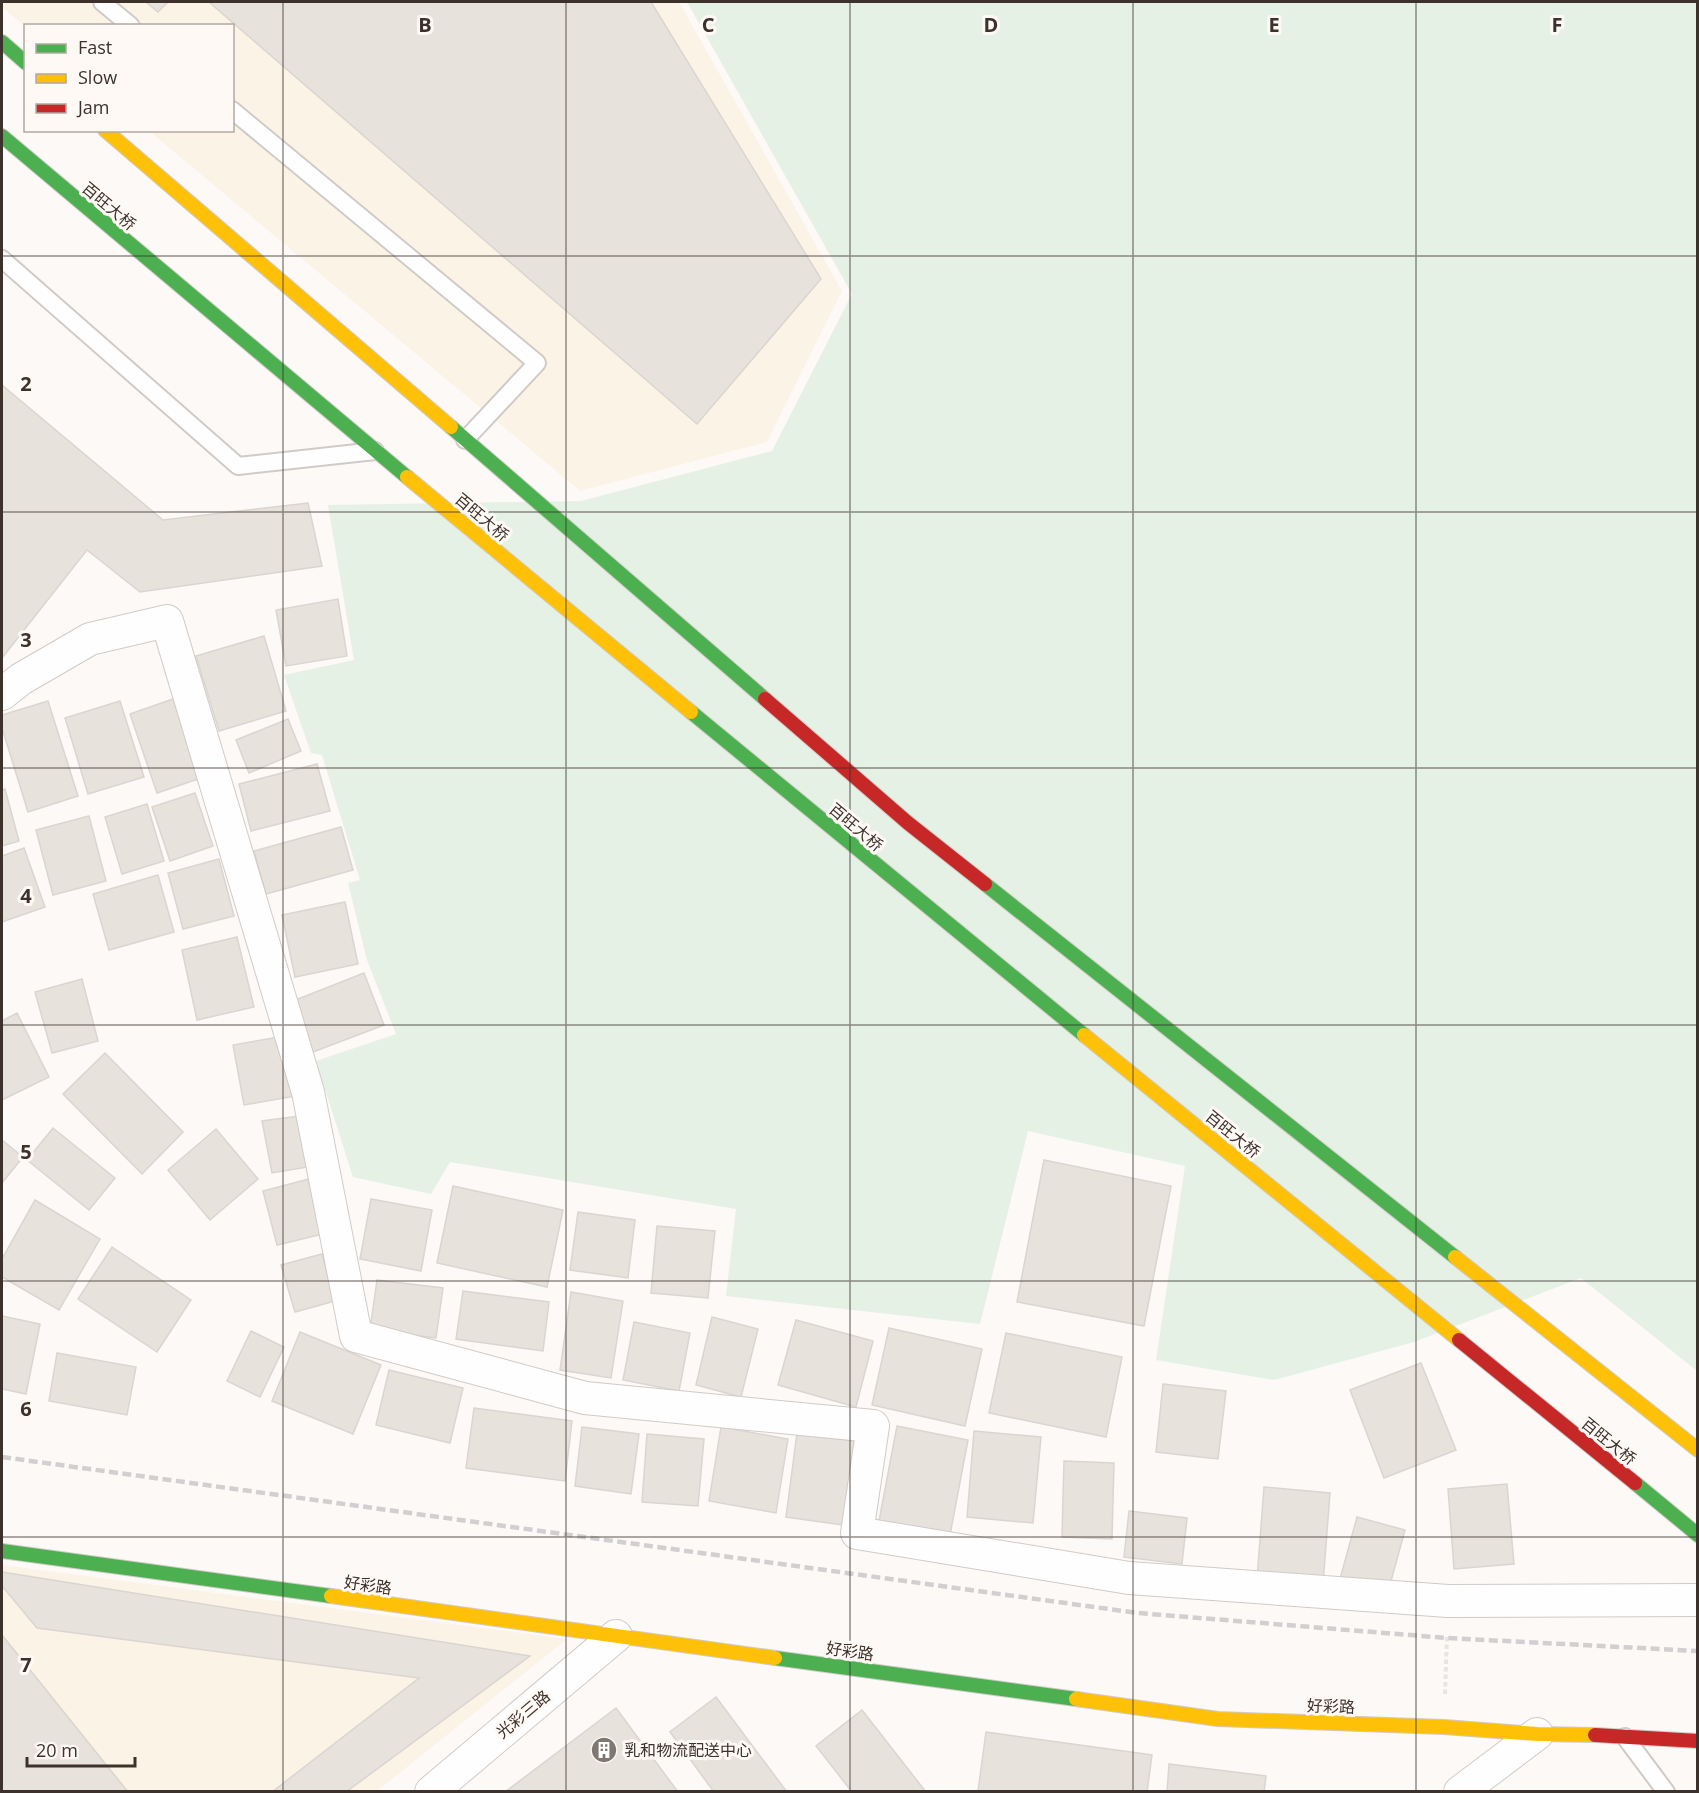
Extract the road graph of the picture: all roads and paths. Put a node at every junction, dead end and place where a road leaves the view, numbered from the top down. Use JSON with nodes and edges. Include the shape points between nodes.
{"nodes":[{"id":1,"x":102,"y":2,"type":"edge"},
{"id":2,"x":129,"y":24,"type":"edge"},
{"id":3,"x":2,"y":42,"type":"edge"},
{"id":4,"x":24,"y":61,"type":"edge"},
{"id":5,"x":234,"y":112,"type":"edge"},
{"id":6,"x":107,"y":132,"type":"edge"},
{"id":7,"x":2,"y":136,"type":"edge"},
{"id":8,"x":2,"y":259,"type":"edge"},
{"id":9,"x":465,"y":440,"type":"junction"},
{"id":10,"x":376,"y":451,"type":"junction"},
{"id":11,"x":2,"y":694,"type":"edge"},
{"id":12,"x":1698,"y":1450,"type":"edge"},
{"id":13,"x":1698,"y":1535,"type":"edge"},
{"id":14,"x":2,"y":1551,"type":"edge"},
{"id":15,"x":1698,"y":1600,"type":"edge"},
{"id":16,"x":1448,"y":1601,"type":"junction"},
{"id":17,"x":616,"y":1636,"type":"junction"},
{"id":18,"x":1444,"y":1727,"type":"junction"},
{"id":19,"x":1537,"y":1734,"type":"junction"},
{"id":20,"x":1624,"y":1736,"type":"junction"},
{"id":21,"x":1698,"y":1741,"type":"edge"},
{"id":22,"x":431,"y":1791,"type":"edge"},
{"id":23,"x":1460,"y":1791,"type":"edge"},
{"id":24,"x":1666,"y":1791,"type":"edge"}],
"edges":[{"from":1,"to":2,"type":"lane"},
{"from":3,"to":4,"type":"main road"},
{"from":5,"to":9,"type":"lane","via":[[537,363]]},
{"from":6,"to":9,"type":"main road"},
{"from":7,"to":10,"type":"main road","name":"百旺大桥"},
{"from":8,"to":10,"type":"lane","via":[[238,466]]},
{"from":9,"to":12,"type":"main road","via":[[908,823]]},
{"from":10,"to":13,"type":"main road","name":"百旺大桥"},
{"from":11,"to":16,"type":"street","via":[[90,639],[167,621],[308,1092],[356,1336],[585,1398],[873,1426],[857,1533],[1129,1578]]},
{"from":14,"to":17,"type":"main road","name":"好彩路"},
{"from":15,"to":16,"type":"street"},
{"from":16,"to":18,"type":"path"},
{"from":17,"to":18,"type":"main road","name":"好彩路","via":[[1218,1719]]},
{"from":17,"to":22,"type":"street","name":"光彩三路"},
{"from":18,"to":19,"type":"main road","name":"好彩路"},
{"from":19,"to":20,"type":"main road","name":"好彩路"},
{"from":19,"to":23,"type":"street"},
{"from":20,"to":21,"type":"main road","name":"好彩路"},
{"from":20,"to":24,"type":"lane"}]}
